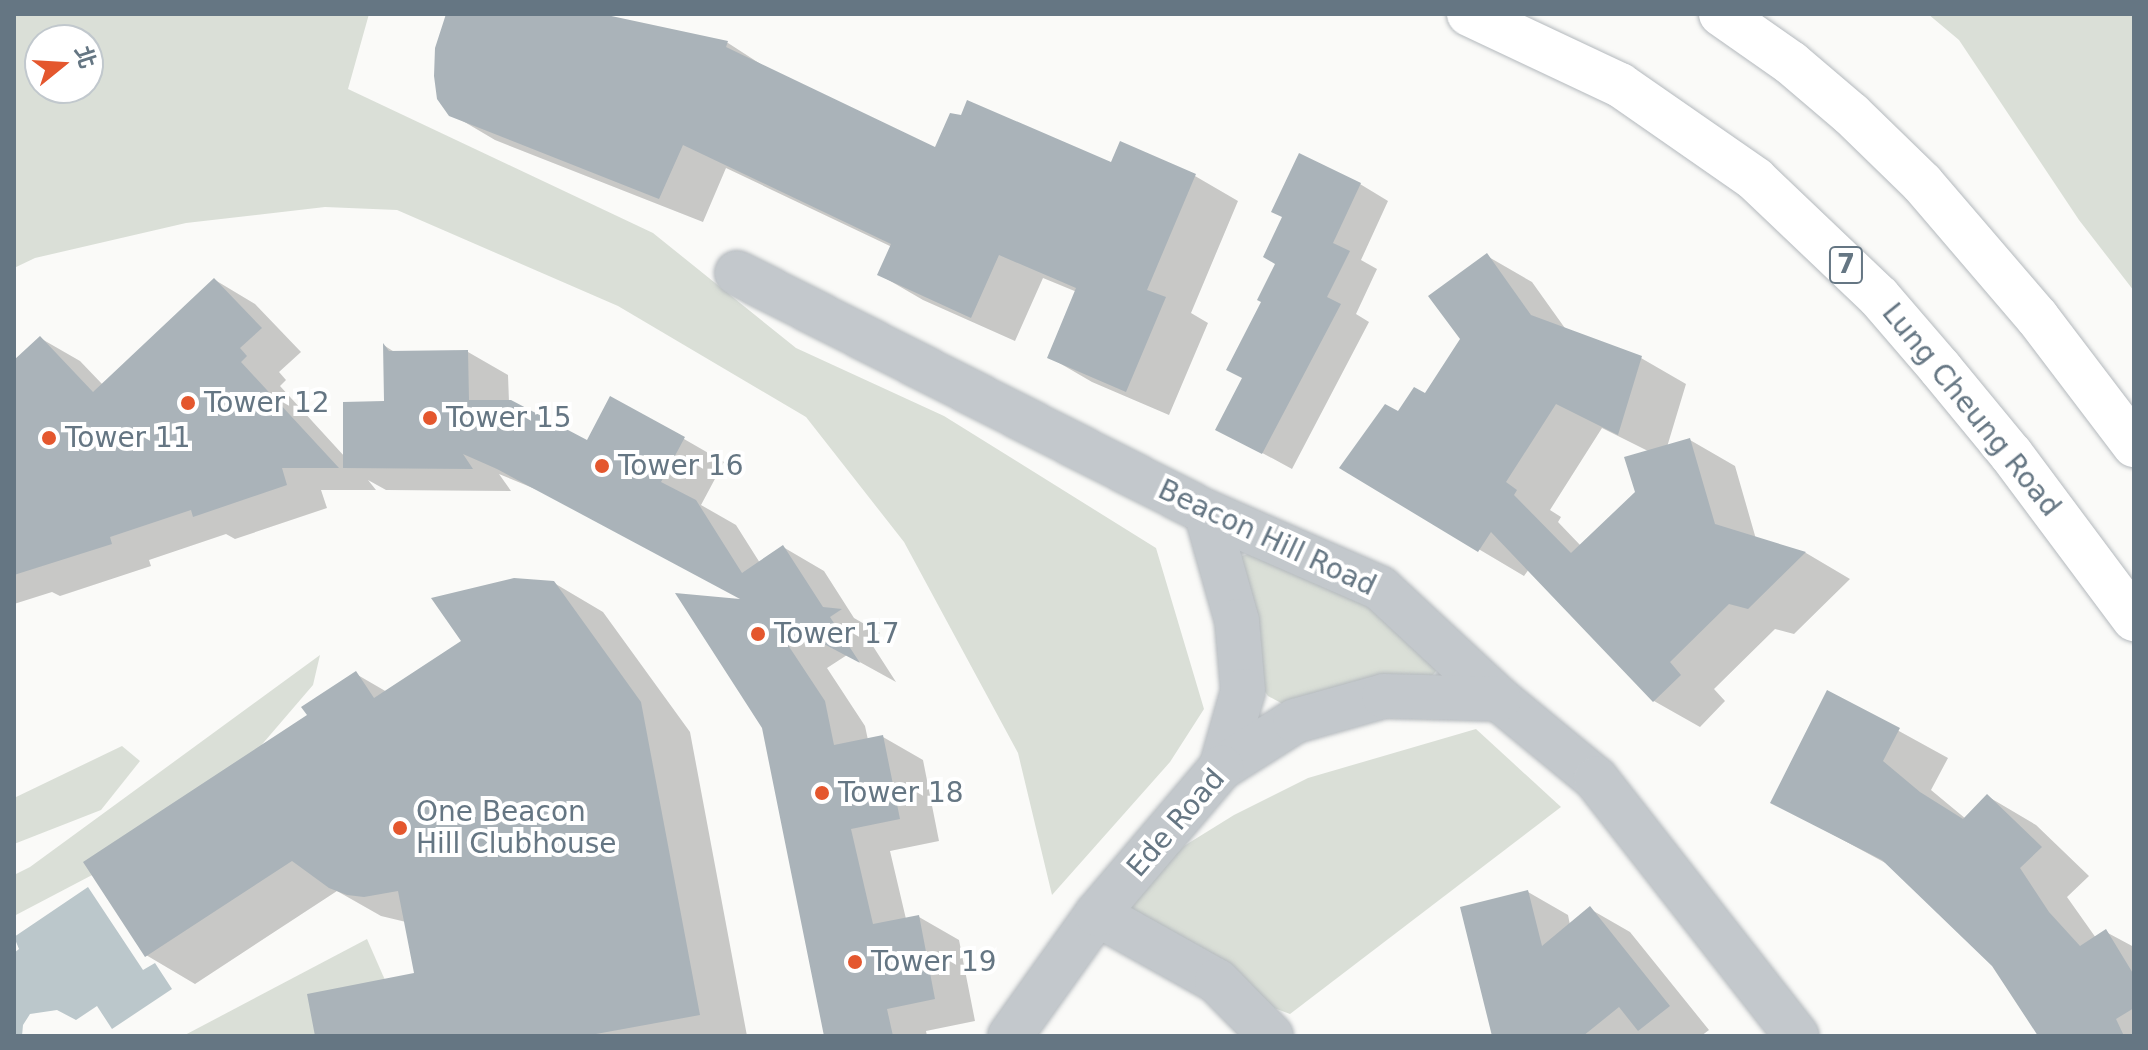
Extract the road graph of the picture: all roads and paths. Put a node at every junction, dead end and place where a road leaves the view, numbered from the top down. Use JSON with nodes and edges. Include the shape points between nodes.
{"nodes":[{"id":1,"x":1469,"y":14,"type":"edge"},
{"id":2,"x":1721,"y":14,"type":"edge"},
{"id":3,"x":737,"y":273,"type":"dead end"},
{"id":4,"x":2134,"y":445,"type":"edge"},
{"id":5,"x":1206,"y":512,"type":"junction"},
{"id":6,"x":2134,"y":619,"type":"edge"},
{"id":7,"x":1499,"y":699,"type":"junction"},
{"id":8,"x":1221,"y":768,"type":"junction"},
{"id":9,"x":1097,"y":914,"type":"junction"},
{"id":10,"x":1010,"y":1036,"type":"edge"},
{"id":11,"x":1271,"y":1036,"type":"edge"},
{"id":12,"x":1797,"y":1036,"type":"edge"}],
"edges":[{"from":1,"to":6,"type":"highway","name":"Lung Cheung Road","number":"7","via":[[1620,85],[1733,163],[1794,215],[1879,297],[1940,368]]},
{"from":2,"to":4,"type":"highway","via":[[1803,73],[1922,183],[2037,317]]},
{"from":3,"to":5,"type":"street","name":"Beacon Hill Road"},
{"from":5,"to":7,"type":"street","name":"Beacon Hill Road","via":[[1380,588]]},
{"from":5,"to":8,"type":"street","via":[[1237,621],[1243,691]]},
{"from":7,"to":8,"type":"street","name":"Ede Road","via":[[1384,696],[1295,721]]},
{"from":7,"to":12,"type":"street","name":"Beacon Hill Road","via":[[1596,779]]},
{"from":8,"to":9,"type":"street","name":"Ede Road"},
{"from":9,"to":10,"type":"street","name":"Ede Road"},
{"from":9,"to":11,"type":"street","via":[[1217,981]]}]}
